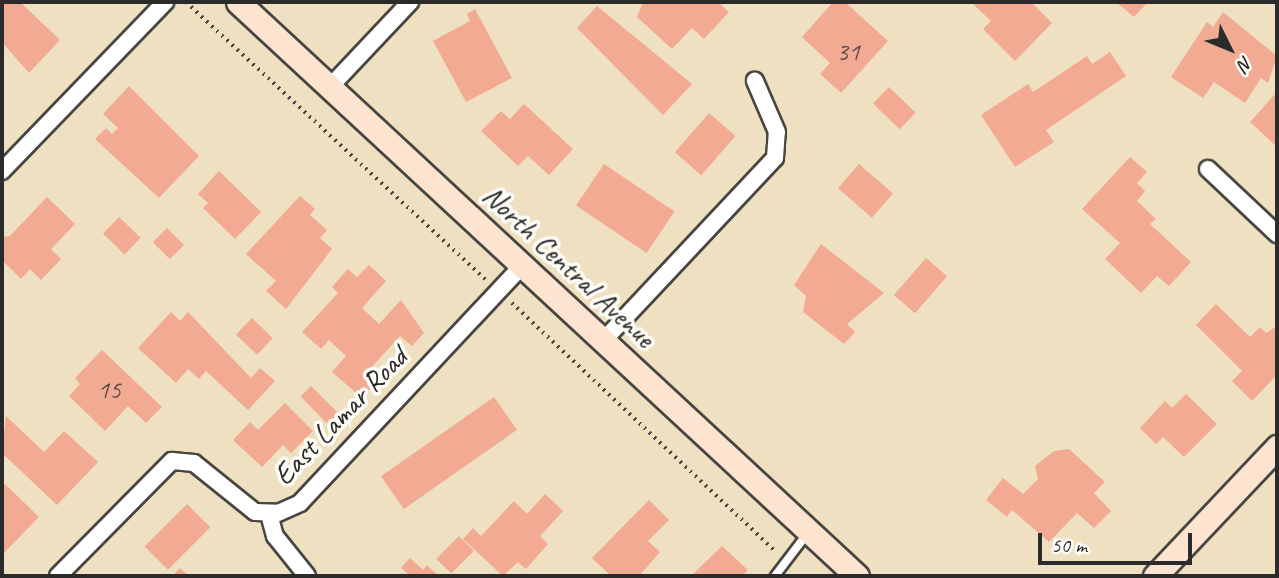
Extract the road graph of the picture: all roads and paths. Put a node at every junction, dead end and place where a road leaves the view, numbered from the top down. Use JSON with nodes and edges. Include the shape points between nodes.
{"nodes":[{"id":1,"x":165,"y":2,"type":"edge"},
{"id":2,"x":238,"y":2,"type":"edge"},
{"id":3,"x":410,"y":2,"type":"edge"},
{"id":4,"x":755,"y":81,"type":"dead end"},
{"id":5,"x":330,"y":87,"type":"junction"},
{"id":6,"x":1208,"y":169,"type":"dead end"},
{"id":7,"x":2,"y":171,"type":"edge"},
{"id":8,"x":1277,"y":234,"type":"edge"},
{"id":9,"x":522,"y":266,"type":"junction"},
{"id":10,"x":603,"y":341,"type":"junction"},
{"id":11,"x":1277,"y":447,"type":"edge"},
{"id":12,"x":270,"y":514,"type":"junction"},
{"id":13,"x":809,"y":532,"type":"junction"},
{"id":14,"x":58,"y":576,"type":"edge"},
{"id":15,"x":307,"y":576,"type":"edge"},
{"id":16,"x":775,"y":576,"type":"edge"},
{"id":17,"x":857,"y":576,"type":"edge"},
{"id":18,"x":1155,"y":576,"type":"edge"}],
"edges":[{"from":1,"to":7,"type":"street"},
{"from":2,"to":5,"type":"main road","name":"North Central Avenue"},
{"from":3,"to":5,"type":"street"},
{"from":4,"to":10,"type":"street","via":[[777,132],[775,158]]},
{"from":5,"to":9,"type":"main road","name":"North Central Avenue"},
{"from":6,"to":8,"type":"street"},
{"from":9,"to":10,"type":"main road","name":"North Central Avenue"},
{"from":9,"to":12,"type":"street","name":"East Lamar Road","via":[[304,499]]},
{"from":10,"to":13,"type":"main road","name":"North Central Avenue"},
{"from":11,"to":18,"type":"main road"},
{"from":12,"to":14,"type":"street","name":"East Lamar Road","via":[[241,505],[194,463],[172,460]]},
{"from":12,"to":15,"type":"street","via":[[275,536]]},
{"from":13,"to":16,"type":"lane"},
{"from":13,"to":17,"type":"main road","name":"North Central Avenue"}]}
